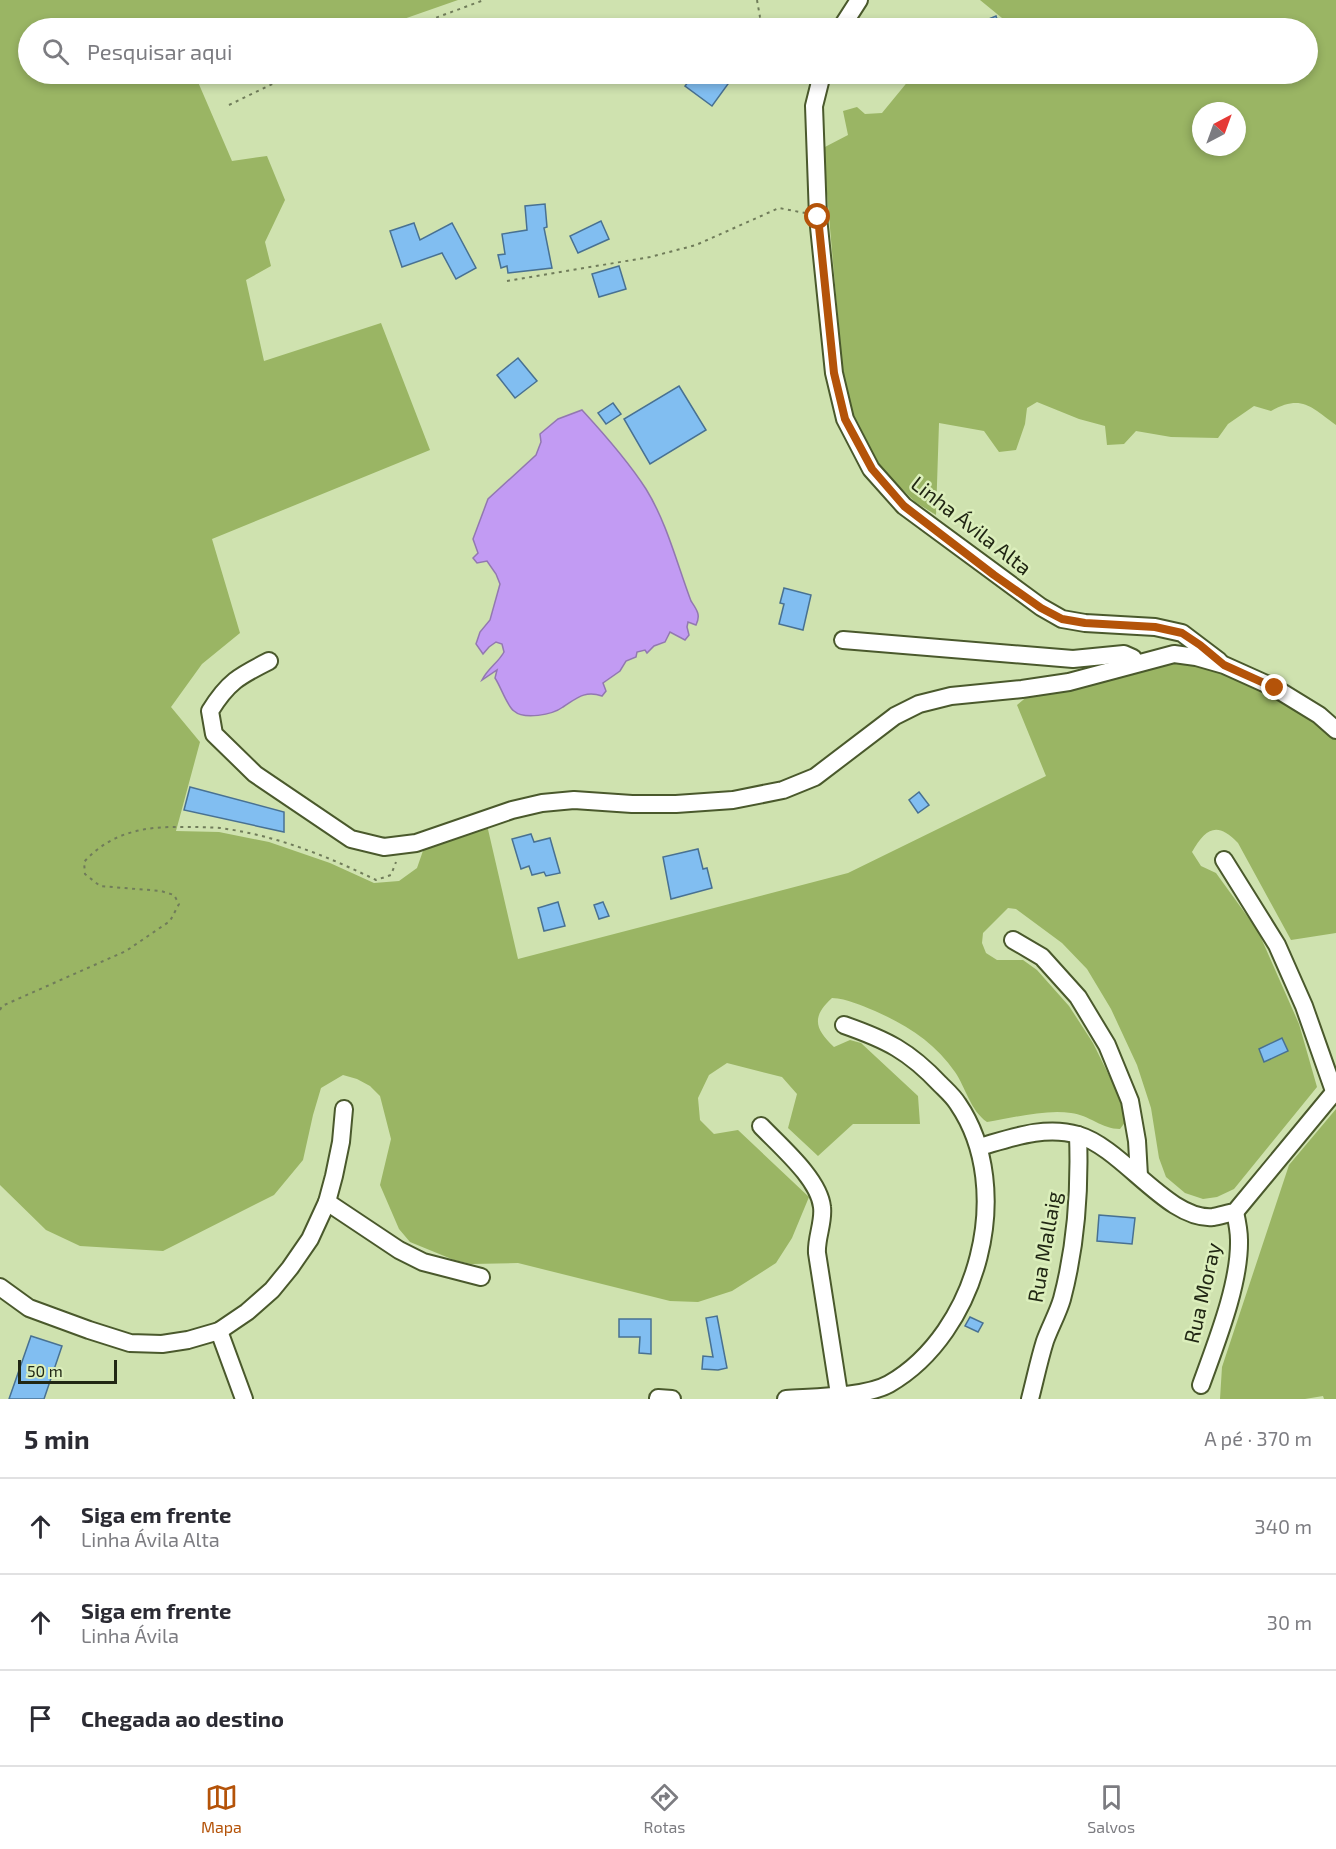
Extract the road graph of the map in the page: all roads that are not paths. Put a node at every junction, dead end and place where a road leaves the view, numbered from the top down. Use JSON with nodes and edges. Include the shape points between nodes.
{"nodes":[{"id":1,"x":858,"y":0,"type":"edge"},
{"id":2,"x":847,"y":18,"type":"edge"},
{"id":3,"x":820,"y":84,"type":"edge"},
{"id":4,"x":843,"y":640,"type":"dead end"},
{"id":5,"x":269,"y":661,"type":"dead end"},
{"id":6,"x":1135,"y":663,"type":"junction"},
{"id":7,"x":1224,"y":665,"type":"junction"},
{"id":8,"x":1336,"y":730,"type":"edge"},
{"id":9,"x":1224,"y":860,"type":"dead end"},
{"id":10,"x":1013,"y":940,"type":"dead end"},
{"id":11,"x":844,"y":1025,"type":"dead end"},
{"id":12,"x":1335,"y":1091,"type":"edge"},
{"id":13,"x":344,"y":1109,"type":"dead end"},
{"id":14,"x":761,"y":1126,"type":"dead end"},
{"id":15,"x":1078,"y":1135,"type":"junction"},
{"id":16,"x":979,"y":1147,"type":"junction"},
{"id":17,"x":1139,"y":1176,"type":"junction"},
{"id":18,"x":327,"y":1202,"type":"junction"},
{"id":19,"x":1235,"y":1212,"type":"junction"},
{"id":20,"x":481,"y":1277,"type":"dead end"},
{"id":21,"x":0,"y":1287,"type":"edge"},
{"id":22,"x":219,"y":1331,"type":"junction"},
{"id":23,"x":1201,"y":1385,"type":"dead end"},
{"id":24,"x":839,"y":1394,"type":"junction"},
{"id":25,"x":244,"y":1399,"type":"edge"},
{"id":26,"x":786,"y":1399,"type":"edge"},
{"id":27,"x":1030,"y":1399,"type":"edge"}],
"edges":[{"from":1,"to":2,"type":"street"},
{"from":3,"to":7,"type":"street","name":"Linha Ávila Alta","via":[[814,106],[818,217],[834,373],[845,419],[872,469],[904,506],[1041,608],[1062,619],[1182,633]]},
{"from":4,"to":6,"type":"street","via":[[1073,659],[1124,654]]},
{"from":5,"to":6,"type":"street","via":[[238,677],[222,691],[210,711],[214,734],[255,774],[351,839],[384,847],[416,843],[542,803],[574,800],[676,804],[733,800],[783,790],[815,777],[895,716],[920,704],[951,696],[1069,682]]},
{"from":6,"to":7,"type":"street","via":[[1174,654]]},
{"from":7,"to":8,"type":"street","via":[[1275,688]]},
{"from":9,"to":12,"type":"street","via":[[1276,945],[1304,1006]]},
{"from":10,"to":17,"type":"street","via":[[1042,957],[1078,997],[1107,1045],[1130,1101]]},
{"from":11,"to":16,"type":"street","via":[[882,1038],[920,1063],[958,1103]]},
{"from":12,"to":19,"type":"street"},
{"from":13,"to":18,"type":"street"},
{"from":14,"to":24,"type":"street","via":[[819,1193],[823,1209],[817,1253]]},
{"from":15,"to":16,"type":"street","via":[[1056,1131],[1030,1133]]},
{"from":15,"to":17,"type":"street","via":[[1105,1147]]},
{"from":15,"to":27,"type":"street","name":"Rua Mallaig","via":[[1079,1176],[1067,1275]]},
{"from":16,"to":24,"type":"street","via":[[986,1188],[982,1243],[976,1274],[958,1312],[937,1342],[888,1384],[869,1391]]},
{"from":17,"to":19,"type":"street","via":[[1190,1213],[1211,1217]]},
{"from":18,"to":20,"type":"street","via":[[423,1262]]},
{"from":18,"to":22,"type":"street","via":[[309,1239],[272,1290]]},
{"from":19,"to":23,"type":"street","name":"Rua Moray","via":[[1239,1240],[1235,1273]]},
{"from":21,"to":22,"type":"street","via":[[29,1308],[130,1343],[162,1344]]},
{"from":22,"to":25,"type":"street"},
{"from":24,"to":26,"type":"street"}]}
